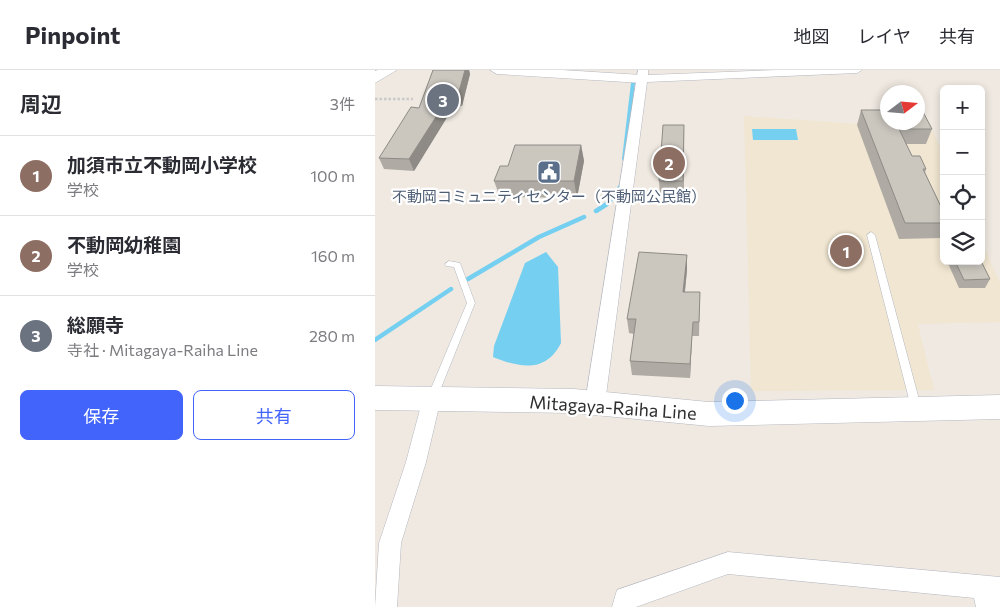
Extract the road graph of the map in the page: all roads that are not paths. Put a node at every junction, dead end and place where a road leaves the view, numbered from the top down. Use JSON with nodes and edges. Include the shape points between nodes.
{"nodes":[{"id":1,"x":389,"y":70,"type":"edge"},
{"id":2,"x":497,"y":70,"type":"edge"},
{"id":3,"x":504,"y":70,"type":"edge"},
{"id":4,"x":857,"y":70,"type":"edge"},
{"id":5,"x":539,"y":71,"type":"edge"},
{"id":6,"x":638,"y":77,"type":"edge"},
{"id":7,"x":375,"y":78,"type":"edge"},
{"id":8,"x":871,"y":235,"type":"dead end"},
{"id":9,"x":449,"y":264,"type":"dead end"},
{"id":10,"x":375,"y":398,"type":"edge"},
{"id":11,"x":432,"y":398,"type":"junction"},
{"id":12,"x":595,"y":402,"type":"junction"},
{"id":13,"x":1000,"y":407,"type":"edge"},
{"id":14,"x":917,"y":409,"type":"junction"},
{"id":15,"x":990,"y":594,"type":"edge"},
{"id":16,"x":385,"y":607,"type":"edge"},
{"id":17,"x":624,"y":607,"type":"edge"}],
"edges":[{"from":1,"to":7,"type":"main road"},
{"from":2,"to":3,"type":"street"},
{"from":3,"to":5,"type":"street"},
{"from":4,"to":6,"type":"street"},
{"from":5,"to":6,"type":"street"},
{"from":6,"to":12,"type":"street"},
{"from":8,"to":14,"type":"lane"},
{"from":9,"to":11,"type":"lane","via":[[457,265],[471,303]]},
{"from":10,"to":11,"type":"main road","name":"Mitagaya-Raiha Line"},
{"from":11,"to":12,"type":"main road","name":"Mitagaya-Raiha Line"},
{"from":11,"to":16,"type":"street","via":[[390,543]]},
{"from":12,"to":14,"type":"main road","name":"Mitagaya-Raiha Line","via":[[709,414]]},
{"from":13,"to":14,"type":"main road","name":"Mitagaya-Raiha Line"},
{"from":15,"to":17,"type":"street","via":[[728,563],[625,598]]}]}
